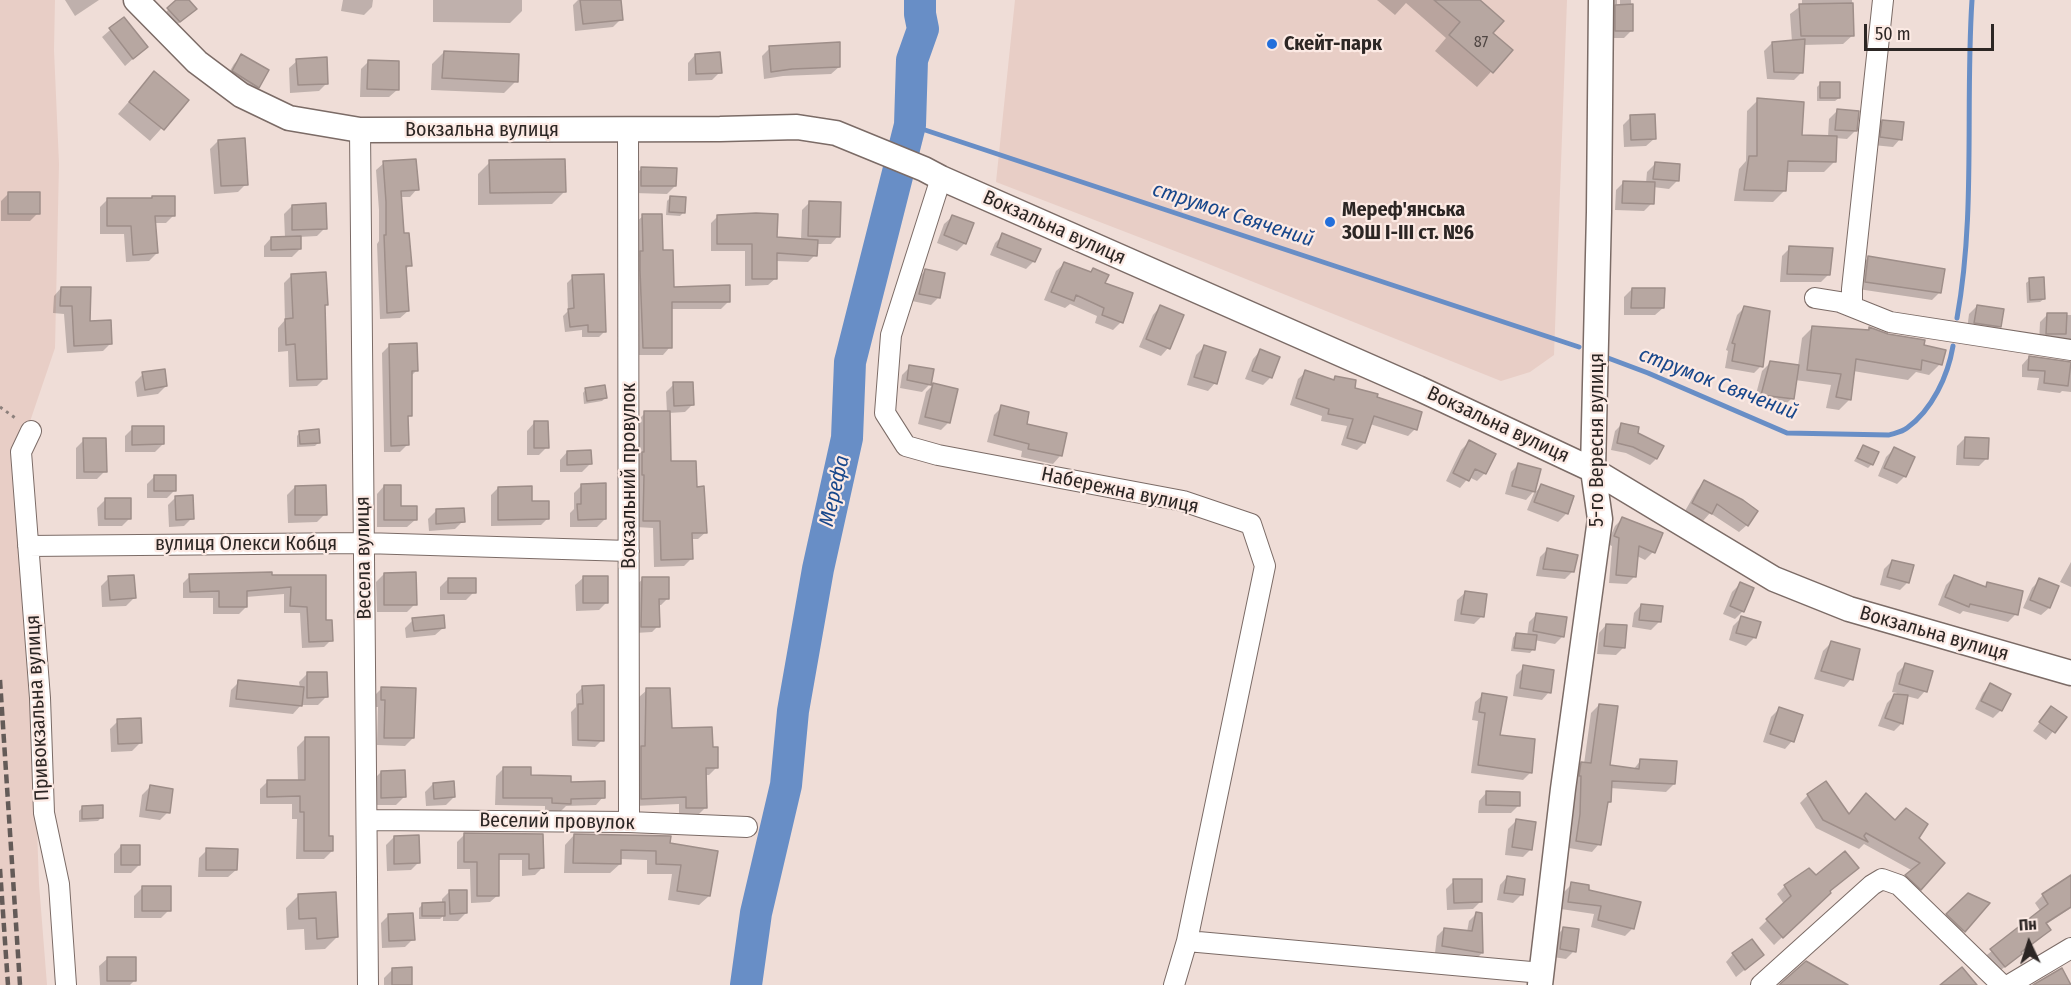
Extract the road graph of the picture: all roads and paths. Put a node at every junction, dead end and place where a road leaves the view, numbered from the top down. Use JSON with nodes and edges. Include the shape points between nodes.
{"nodes":[{"id":1,"x":136,"y":0,"type":"edge"},
{"id":2,"x":1600,"y":0,"type":"edge"},
{"id":3,"x":1882,"y":0,"type":"edge"},
{"id":4,"x":628,"y":129,"type":"junction"},
{"id":5,"x":360,"y":130,"type":"junction"},
{"id":6,"x":933,"y":173,"type":"junction"},
{"id":7,"x":1815,"y":298,"type":"dead end"},
{"id":8,"x":1852,"y":306,"type":"junction"},
{"id":9,"x":2071,"y":350,"type":"edge"},
{"id":10,"x":32,"y":431,"type":"dead end"},
{"id":11,"x":1593,"y":470,"type":"junction"},
{"id":12,"x":364,"y":543,"type":"junction"},
{"id":13,"x":36,"y":545,"type":"junction"},
{"id":14,"x":629,"y":551,"type":"junction"},
{"id":15,"x":2071,"y":673,"type":"edge"},
{"id":16,"x":367,"y":820,"type":"junction"},
{"id":17,"x":629,"y":822,"type":"junction"},
{"id":18,"x":747,"y":827,"type":"dead end"},
{"id":19,"x":1186,"y":941,"type":"junction"},
{"id":20,"x":2071,"y":948,"type":"edge"},
{"id":21,"x":1541,"y":979,"type":"edge"},
{"id":22,"x":66,"y":985,"type":"edge"},
{"id":23,"x":368,"y":985,"type":"edge"},
{"id":24,"x":1174,"y":985,"type":"edge"},
{"id":25,"x":1761,"y":985,"type":"edge"},
{"id":26,"x":2002,"y":985,"type":"edge"},
{"id":27,"x":2009,"y":985,"type":"edge"}],
"edges":[{"from":1,"to":5,"type":"street","name":"Вокзальна вулиця","via":[[197,62],[241,95],[289,118]]},
{"from":2,"to":11,"type":"street","name":"5-го Вересня вулиця"},
{"from":3,"to":8,"type":"street"},
{"from":4,"to":5,"type":"street","name":"Вокзальна вулиця"},
{"from":4,"to":6,"type":"street","name":"Вокзальна вулиця","via":[[797,127],[836,133]]},
{"from":4,"to":14,"type":"street","name":"Вокзальний провулок"},
{"from":5,"to":12,"type":"street","name":"Весела вулиця"},
{"from":6,"to":11,"type":"street","name":"Вокзальна вулиця"},
{"from":6,"to":19,"type":"street","name":"Набережна вулиця","via":[[891,335],[885,413],[906,446],[1183,501],[1251,524],[1265,566]]},
{"from":7,"to":8,"type":"street"},
{"from":8,"to":9,"type":"street","via":[[1890,322]]},
{"from":10,"to":13,"type":"street","name":"Привокзальна вулиця","via":[[21,452]]},
{"from":11,"to":15,"type":"street","name":"Вокзальна вулиця","via":[[1773,579],[1849,609]]},
{"from":11,"to":21,"type":"street","name":"5-го Вересня вулиця","via":[[1600,519]]},
{"from":12,"to":13,"type":"street","name":"вулиця Олекси Кобця"},
{"from":12,"to":14,"type":"street","name":"вулиця Олекси Кобця"},
{"from":12,"to":16,"type":"street","name":"Весела вулиця"},
{"from":13,"to":22,"type":"street","name":"Привокзальна вулиця","via":[[44,813],[59,884]]},
{"from":14,"to":17,"type":"street","name":"Вокзальний провулок"},
{"from":16,"to":17,"type":"street","name":"Веселий провулок"},
{"from":16,"to":23,"type":"street","name":"Весела вулиця"},
{"from":17,"to":18,"type":"street","name":"Веселий провулок"},
{"from":19,"to":21,"type":"street"},
{"from":19,"to":24,"type":"street","name":"Набережна вулиця"},
{"from":20,"to":27,"type":"street"},
{"from":25,"to":26,"type":"street","via":[[1882,879],[1899,885]]}]}
